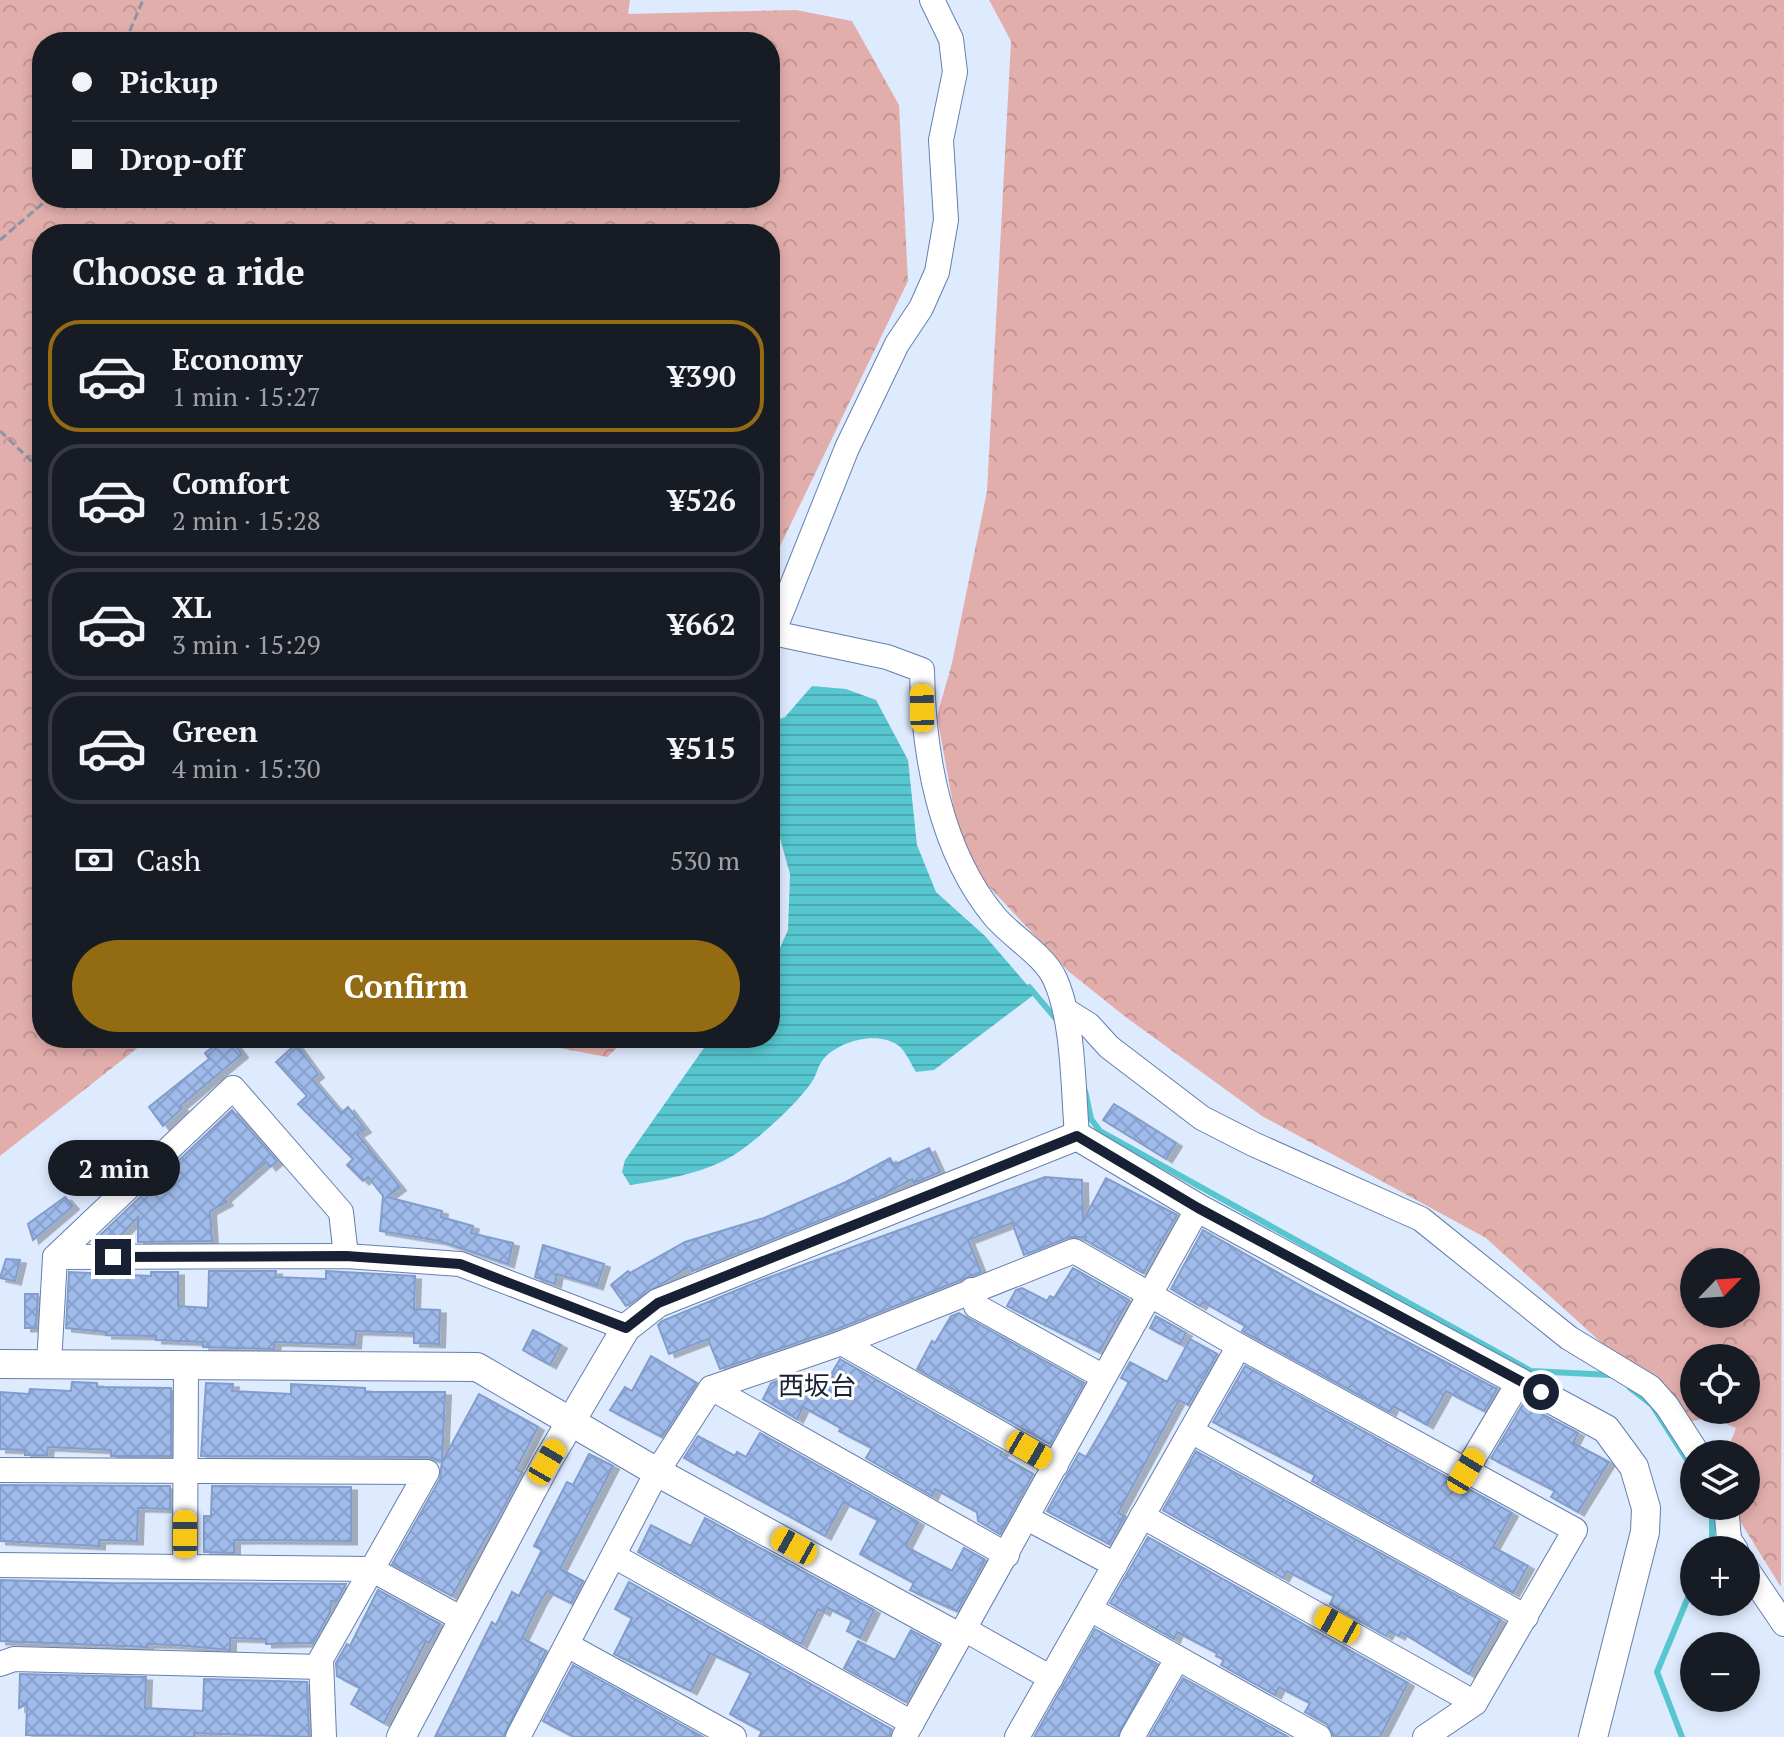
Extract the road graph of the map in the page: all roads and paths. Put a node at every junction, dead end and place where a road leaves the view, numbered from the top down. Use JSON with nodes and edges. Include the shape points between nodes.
{"nodes":[{"id":1,"x":143,"y":0,"type":"edge"},
{"id":2,"x":932,"y":0,"type":"edge"},
{"id":3,"x":129,"y":32,"type":"edge"},
{"id":4,"x":38,"y":208,"type":"edge"},
{"id":5,"x":0,"y":240,"type":"edge"},
{"id":6,"x":0,"y":431,"type":"edge"},
{"id":7,"x":32,"y":461,"type":"edge"},
{"id":8,"x":780,"y":616,"type":"edge"},
{"id":9,"x":780,"y":634,"type":"edge"},
{"id":10,"x":1065,"y":1010,"type":"junction"},
{"id":11,"x":1077,"y":1136,"type":"junction"},
{"id":12,"x":1198,"y":1208,"type":"junction"},
{"id":13,"x":346,"y":1256,"type":"junction"},
{"id":14,"x":55,"y":1257,"type":"junction"},
{"id":15,"x":972,"y":1290,"type":"junction"},
{"id":16,"x":1149,"y":1291,"type":"junction"},
{"id":17,"x":626,"y":1328,"type":"junction"},
{"id":18,"x":842,"y":1343,"type":"junction"},
{"id":19,"x":1239,"y":1346,"type":"junction"},
{"id":20,"x":0,"y":1364,"type":"edge"},
{"id":21,"x":49,"y":1364,"type":"junction"},
{"id":22,"x":186,"y":1365,"type":"junction"},
{"id":23,"x":1102,"y":1376,"type":"junction"},
{"id":24,"x":1520,"y":1380,"type":"junction"},
{"id":25,"x":711,"y":1388,"type":"junction"},
{"id":26,"x":572,"y":1420,"type":"junction"},
{"id":27,"x":1191,"y":1431,"type":"junction"},
{"id":28,"x":1689,"y":1440,"type":"edge"},
{"id":29,"x":1056,"y":1465,"type":"junction"},
{"id":30,"x":0,"y":1470,"type":"edge"},
{"id":31,"x":185,"y":1471,"type":"junction"},
{"id":32,"x":1466,"y":1471,"type":"junction"},
{"id":33,"x":657,"y":1472,"type":"junction"},
{"id":34,"x":1142,"y":1516,"type":"junction"},
{"id":35,"x":1027,"y":1518,"type":"junction"},
{"id":36,"x":1007,"y":1555,"type":"junction"},
{"id":37,"x":614,"y":1556,"type":"junction"},
{"id":38,"x":0,"y":1565,"type":"edge"},
{"id":39,"x":185,"y":1565,"type":"junction"},
{"id":40,"x":1115,"y":1565,"type":"junction"},
{"id":41,"x":371,"y":1569,"type":"junction"},
{"id":42,"x":1760,"y":1589,"type":"edge"},
{"id":43,"x":1090,"y":1609,"type":"junction"},
{"id":44,"x":1526,"y":1617,"type":"junction"},
{"id":45,"x":462,"y":1619,"type":"junction"},
{"id":46,"x":1784,"y":1624,"type":"edge"},
{"id":47,"x":961,"y":1632,"type":"junction"},
{"id":48,"x":567,"y":1645,"type":"junction"},
{"id":49,"x":1177,"y":1659,"type":"junction"},
{"id":50,"x":0,"y":1664,"type":"edge"},
{"id":51,"x":321,"y":1667,"type":"junction"},
{"id":52,"x":1051,"y":1678,"type":"junction"},
{"id":53,"x":1475,"y":1703,"type":"junction"},
{"id":54,"x":908,"y":1730,"type":"edge"},
{"id":55,"x":527,"y":1734,"type":"edge"},
{"id":56,"x":324,"y":1737,"type":"edge"},
{"id":57,"x":401,"y":1737,"type":"edge"},
{"id":58,"x":734,"y":1737,"type":"edge"},
{"id":59,"x":1017,"y":1737,"type":"edge"},
{"id":60,"x":1132,"y":1737,"type":"edge"},
{"id":61,"x":1319,"y":1737,"type":"edge"},
{"id":62,"x":1425,"y":1737,"type":"edge"},
{"id":63,"x":1593,"y":1737,"type":"edge"}],
"edges":[{"from":1,"to":3,"type":"path"},
{"from":2,"to":8,"type":"street","via":[[951,39],[955,72],[941,140],[946,220],[937,272],[847,448]]},
{"from":4,"to":5,"type":"path"},
{"from":6,"to":7,"type":"path"},
{"from":9,"to":10,"type":"street","via":[[887,657],[922,670],[922,708],[937,787],[964,874],[996,918],[1054,976]]},
{"from":10,"to":11,"type":"street"},
{"from":10,"to":28,"type":"street","via":[[1202,1118],[1421,1219],[1569,1338],[1650,1387]]},
{"from":11,"to":12,"type":"street"},
{"from":11,"to":17,"type":"street","via":[[658,1303]]},
{"from":12,"to":16,"type":"street"},
{"from":12,"to":24,"type":"street"},
{"from":13,"to":14,"type":"street"},
{"from":13,"to":14,"type":"street","via":[[341,1212],[233,1088]]},
{"from":13,"to":17,"type":"street","via":[[460,1264]]},
{"from":14,"to":21,"type":"street"},
{"from":15,"to":16,"type":"street","via":[[1074,1251]]},
{"from":15,"to":18,"type":"street"},
{"from":15,"to":23,"type":"street","via":[[976,1306]]},
{"from":16,"to":19,"type":"street"},
{"from":16,"to":23,"type":"street"},
{"from":17,"to":26,"type":"street"},
{"from":18,"to":25,"type":"street"},
{"from":18,"to":29,"type":"street"},
{"from":19,"to":27,"type":"street"},
{"from":19,"to":32,"type":"street"},
{"from":20,"to":21,"type":"street"},
{"from":21,"to":22,"type":"street"},
{"from":22,"to":26,"type":"street","via":[[477,1367]]},
{"from":22,"to":31,"type":"street"},
{"from":23,"to":29,"type":"street"},
{"from":24,"to":32,"type":"street"},
{"from":24,"to":63,"type":"street","via":[[1606,1429],[1634,1467],[1646,1508],[1645,1532]]},
{"from":25,"to":33,"type":"street"},
{"from":25,"to":36,"type":"street"},
{"from":26,"to":33,"type":"street"},
{"from":26,"to":45,"type":"street"},
{"from":27,"to":34,"type":"street"},
{"from":27,"to":44,"type":"street"},
{"from":29,"to":35,"type":"street"},
{"from":30,"to":31,"type":"street"},
{"from":31,"to":39,"type":"street"},
{"from":31,"to":41,"type":"street","via":[[427,1472]]},
{"from":32,"to":44,"type":"street","via":[[1575,1530]]},
{"from":33,"to":37,"type":"street"},
{"from":33,"to":47,"type":"street"},
{"from":34,"to":40,"type":"street"},
{"from":34,"to":53,"type":"street"},
{"from":35,"to":36,"type":"street"},
{"from":35,"to":40,"type":"street"},
{"from":36,"to":47,"type":"street"},
{"from":37,"to":48,"type":"street"},
{"from":37,"to":54,"type":"street"},
{"from":38,"to":39,"type":"street"},
{"from":39,"to":41,"type":"street"},
{"from":40,"to":43,"type":"street"},
{"from":41,"to":45,"type":"street"},
{"from":41,"to":51,"type":"street"},
{"from":42,"to":46,"type":"street"},
{"from":43,"to":49,"type":"street"},
{"from":43,"to":52,"type":"street"},
{"from":44,"to":53,"type":"street"},
{"from":45,"to":57,"type":"street"},
{"from":47,"to":52,"type":"street"},
{"from":47,"to":54,"type":"street"},
{"from":48,"to":55,"type":"street"},
{"from":48,"to":58,"type":"street"},
{"from":49,"to":60,"type":"street"},
{"from":49,"to":61,"type":"street"},
{"from":50,"to":51,"type":"street","via":[[14,1659]]},
{"from":51,"to":56,"type":"street"},
{"from":52,"to":59,"type":"street"},
{"from":53,"to":62,"type":"street"}]}
